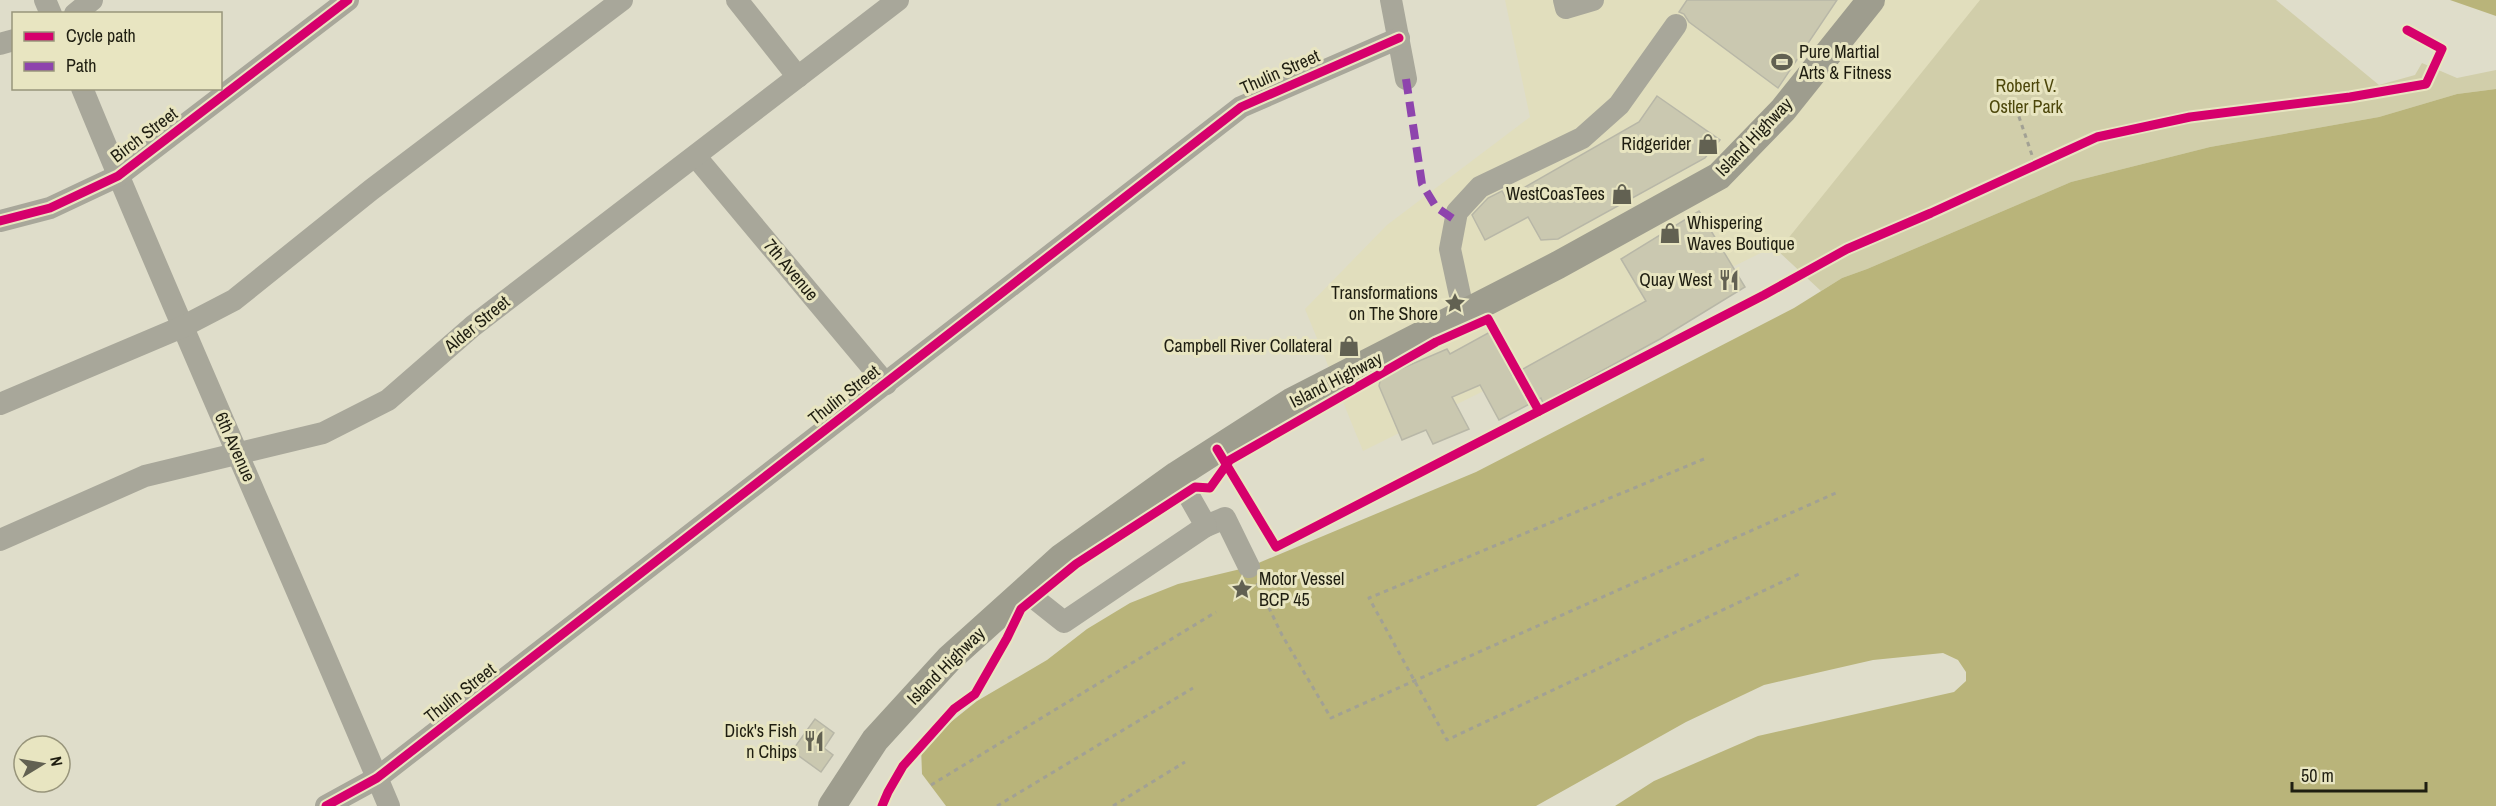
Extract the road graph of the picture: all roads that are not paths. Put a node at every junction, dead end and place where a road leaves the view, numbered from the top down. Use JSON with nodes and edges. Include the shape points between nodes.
{"nodes":[{"id":1,"x":92,"y":0,"type":"edge"},
{"id":2,"x":348,"y":0,"type":"edge"},
{"id":3,"x":621,"y":0,"type":"edge"},
{"id":4,"x":737,"y":0,"type":"edge"},
{"id":5,"x":898,"y":0,"type":"edge"},
{"id":6,"x":1391,"y":0,"type":"edge"},
{"id":7,"x":1564,"y":0,"type":"edge"},
{"id":8,"x":1593,"y":0,"type":"edge"},
{"id":9,"x":1871,"y":0,"type":"edge"},
{"id":10,"x":77,"y":12,"type":"edge"},
{"id":11,"x":1676,"y":25,"type":"dead end"},
{"id":12,"x":1399,"y":38,"type":"junction"},
{"id":13,"x":798,"y":77,"type":"junction"},
{"id":14,"x":1406,"y":79,"type":"dead end"},
{"id":15,"x":83,"y":90,"type":"edge"},
{"id":16,"x":696,"y":157,"type":"junction"},
{"id":17,"x":118,"y":176,"type":"junction"},
{"id":18,"x":0,"y":220,"type":"edge"},
{"id":19,"x":1464,"y":314,"type":"junction"},
{"id":20,"x":182,"y":327,"type":"junction"},
{"id":21,"x":886,"y":384,"type":"junction"},
{"id":22,"x":0,"y":404,"type":"edge"},
{"id":23,"x":238,"y":453,"type":"junction"},
{"id":24,"x":1177,"y":475,"type":"junction"},
{"id":25,"x":1206,"y":526,"type":"junction"},
{"id":26,"x":0,"y":540,"type":"edge"},
{"id":27,"x":1249,"y":567,"type":"road end"},
{"id":28,"x":1025,"y":591,"type":"junction"},
{"id":29,"x":377,"y":778,"type":"junction"},
{"id":30,"x":326,"y":806,"type":"edge"},
{"id":31,"x":389,"y":806,"type":"edge"},
{"id":32,"x":832,"y":806,"type":"edge"}],
"edges":[{"from":1,"to":10,"type":"street"},
{"from":2,"to":17,"type":"street","name":"Birch Street"},
{"from":3,"to":20,"type":"street","via":[[371,190],[234,300]]},
{"from":4,"to":13,"type":"street"},
{"from":5,"to":13,"type":"street","name":"Alder Street"},
{"from":6,"to":12,"type":"street"},
{"from":7,"to":8,"type":"street","via":[[1566,8]]},
{"from":9,"to":19,"type":"main road","name":"Island Highway","via":[[1783,110],[1719,176]]},
{"from":11,"to":19,"type":"street","via":[[1619,105],[1582,138],[1480,187],[1457,212],[1450,249]]},
{"from":12,"to":14,"type":"street"},
{"from":12,"to":21,"type":"street","name":"Thulin Street","via":[[1241,107]]},
{"from":13,"to":16,"type":"street","name":"Alder Street"},
{"from":15,"to":17,"type":"street","name":"6th Avenue"},
{"from":16,"to":21,"type":"street","name":"7th Avenue"},
{"from":16,"to":23,"type":"street","name":"Alder Street","via":[[473,326],[388,400],[323,433]]},
{"from":17,"to":18,"type":"street","name":"Birch Street","via":[[50,208]]},
{"from":17,"to":20,"type":"street","name":"6th Avenue"},
{"from":19,"to":24,"type":"main road","name":"Island Highway","via":[[1291,402]]},
{"from":20,"to":22,"type":"street"},
{"from":20,"to":23,"type":"street","name":"6th Avenue"},
{"from":21,"to":29,"type":"street","name":"Thulin Street"},
{"from":23,"to":26,"type":"street","name":"Alder Street","via":[[145,476]]},
{"from":23,"to":29,"type":"street","name":"6th Avenue"},
{"from":24,"to":25,"type":"street"},
{"from":24,"to":28,"type":"main road","name":"Island Highway","via":[[1061,558]]},
{"from":25,"to":27,"type":"street","via":[[1225,518]]},
{"from":25,"to":28,"type":"street","via":[[1064,622]]},
{"from":28,"to":32,"type":"main road","name":"Island Highway","via":[[949,659],[875,740]]},
{"from":29,"to":30,"type":"street","name":"Thulin Street"},
{"from":29,"to":31,"type":"street","name":"6th Avenue"}]}
